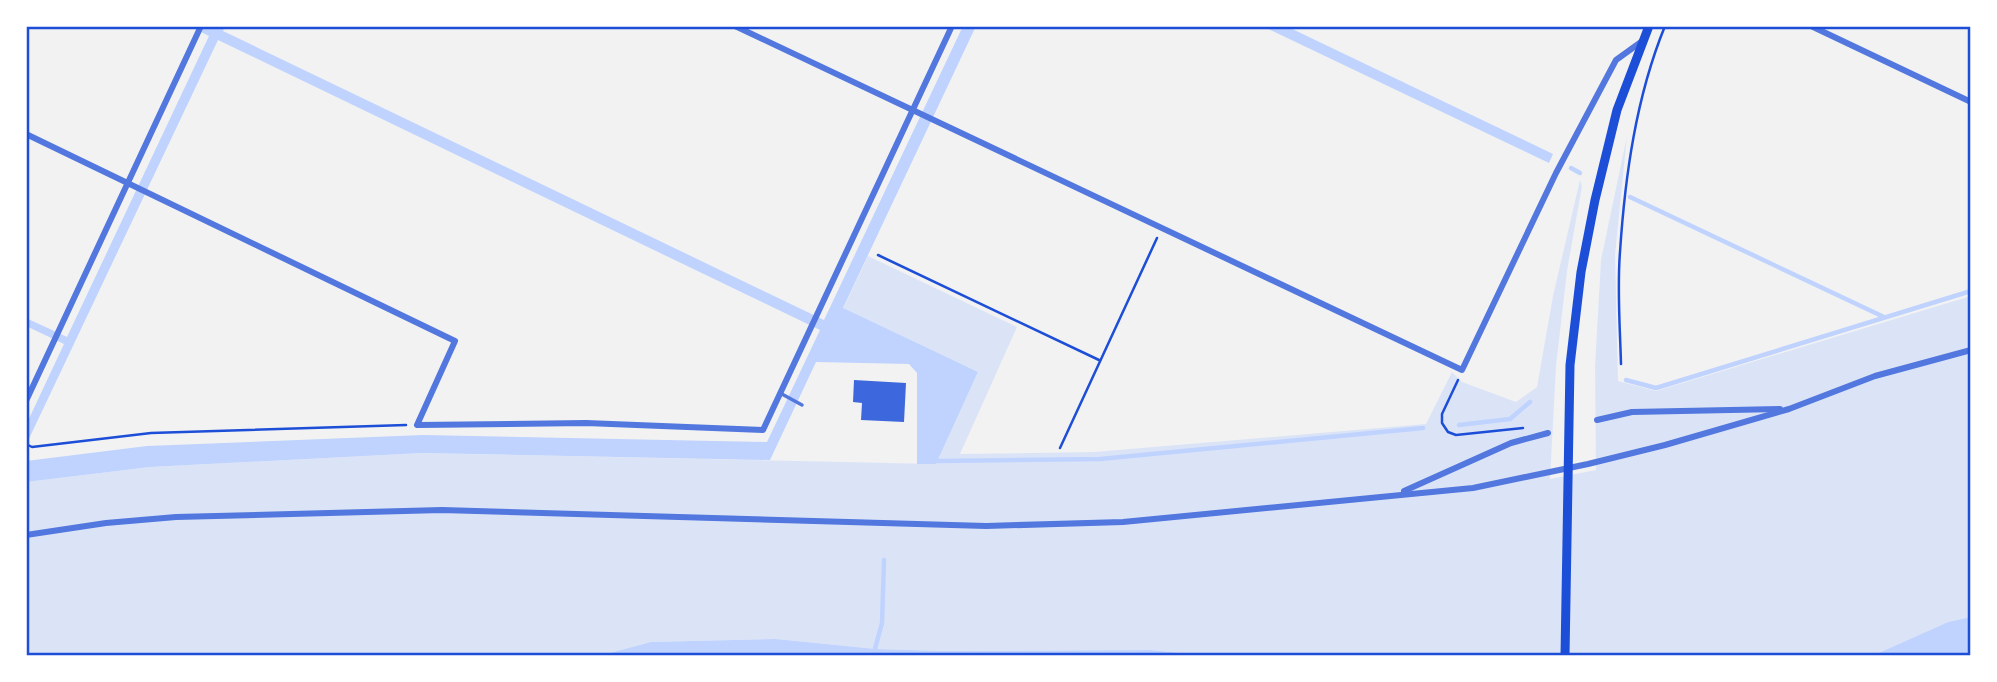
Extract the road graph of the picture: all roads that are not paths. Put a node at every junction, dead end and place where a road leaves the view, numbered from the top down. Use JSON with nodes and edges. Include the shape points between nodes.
{"nodes":[{"id":1,"x":201,"y":26,"type":"edge"},
{"id":2,"x":735,"y":26,"type":"edge"},
{"id":3,"x":953,"y":26,"type":"edge"},
{"id":4,"x":1649,"y":26,"type":"edge"},
{"id":5,"x":1811,"y":26,"type":"edge"},
{"id":6,"x":1643,"y":41,"type":"junction"},
{"id":7,"x":1971,"y":102,"type":"edge"},
{"id":8,"x":912,"y":111,"type":"junction"},
{"id":9,"x":26,"y":134,"type":"edge"},
{"id":10,"x":130,"y":184,"type":"junction"},
{"id":11,"x":1971,"y":350,"type":"edge"},
{"id":12,"x":780,"y":394,"type":"junction"},
{"id":13,"x":26,"y":401,"type":"edge"},
{"id":14,"x":802,"y":405,"type":"dead end"},
{"id":15,"x":1789,"y":409,"type":"junction"},
{"id":16,"x":1597,"y":421,"type":"dead end"},
{"id":17,"x":1548,"y":433,"type":"dead end"},
{"id":18,"x":1567,"y":468,"type":"junction"},
{"id":19,"x":1398,"y":494,"type":"junction"},
{"id":20,"x":26,"y":535,"type":"edge"},
{"id":21,"x":1565,"y":656,"type":"edge"}],
"edges":[{"from":1,"to":10,"type":"street"},
{"from":2,"to":8,"type":"street"},
{"from":3,"to":8,"type":"street"},
{"from":4,"to":6,"type":"main road"},
{"from":5,"to":7,"type":"street"},
{"from":6,"to":8,"type":"street","via":[[1616,60],[1462,370]]},
{"from":6,"to":18,"type":"main road","via":[[1618,110],[1581,272],[1570,365]]},
{"from":8,"to":12,"type":"street"},
{"from":9,"to":10,"type":"street"},
{"from":10,"to":12,"type":"street","via":[[456,341],[417,425],[586,423],[763,430]]},
{"from":10,"to":13,"type":"street"},
{"from":11,"to":15,"type":"street","via":[[1875,376]]},
{"from":12,"to":14,"type":"lane"},
{"from":15,"to":16,"type":"street","via":[[1632,412]]},
{"from":15,"to":18,"type":"street"},
{"from":17,"to":19,"type":"street","via":[[1511,443]]},
{"from":18,"to":19,"type":"street","via":[[1473,488]]},
{"from":18,"to":21,"type":"main road"},
{"from":19,"to":20,"type":"street","via":[[1123,522],[1000,526],[442,510],[176,517]]}]}
